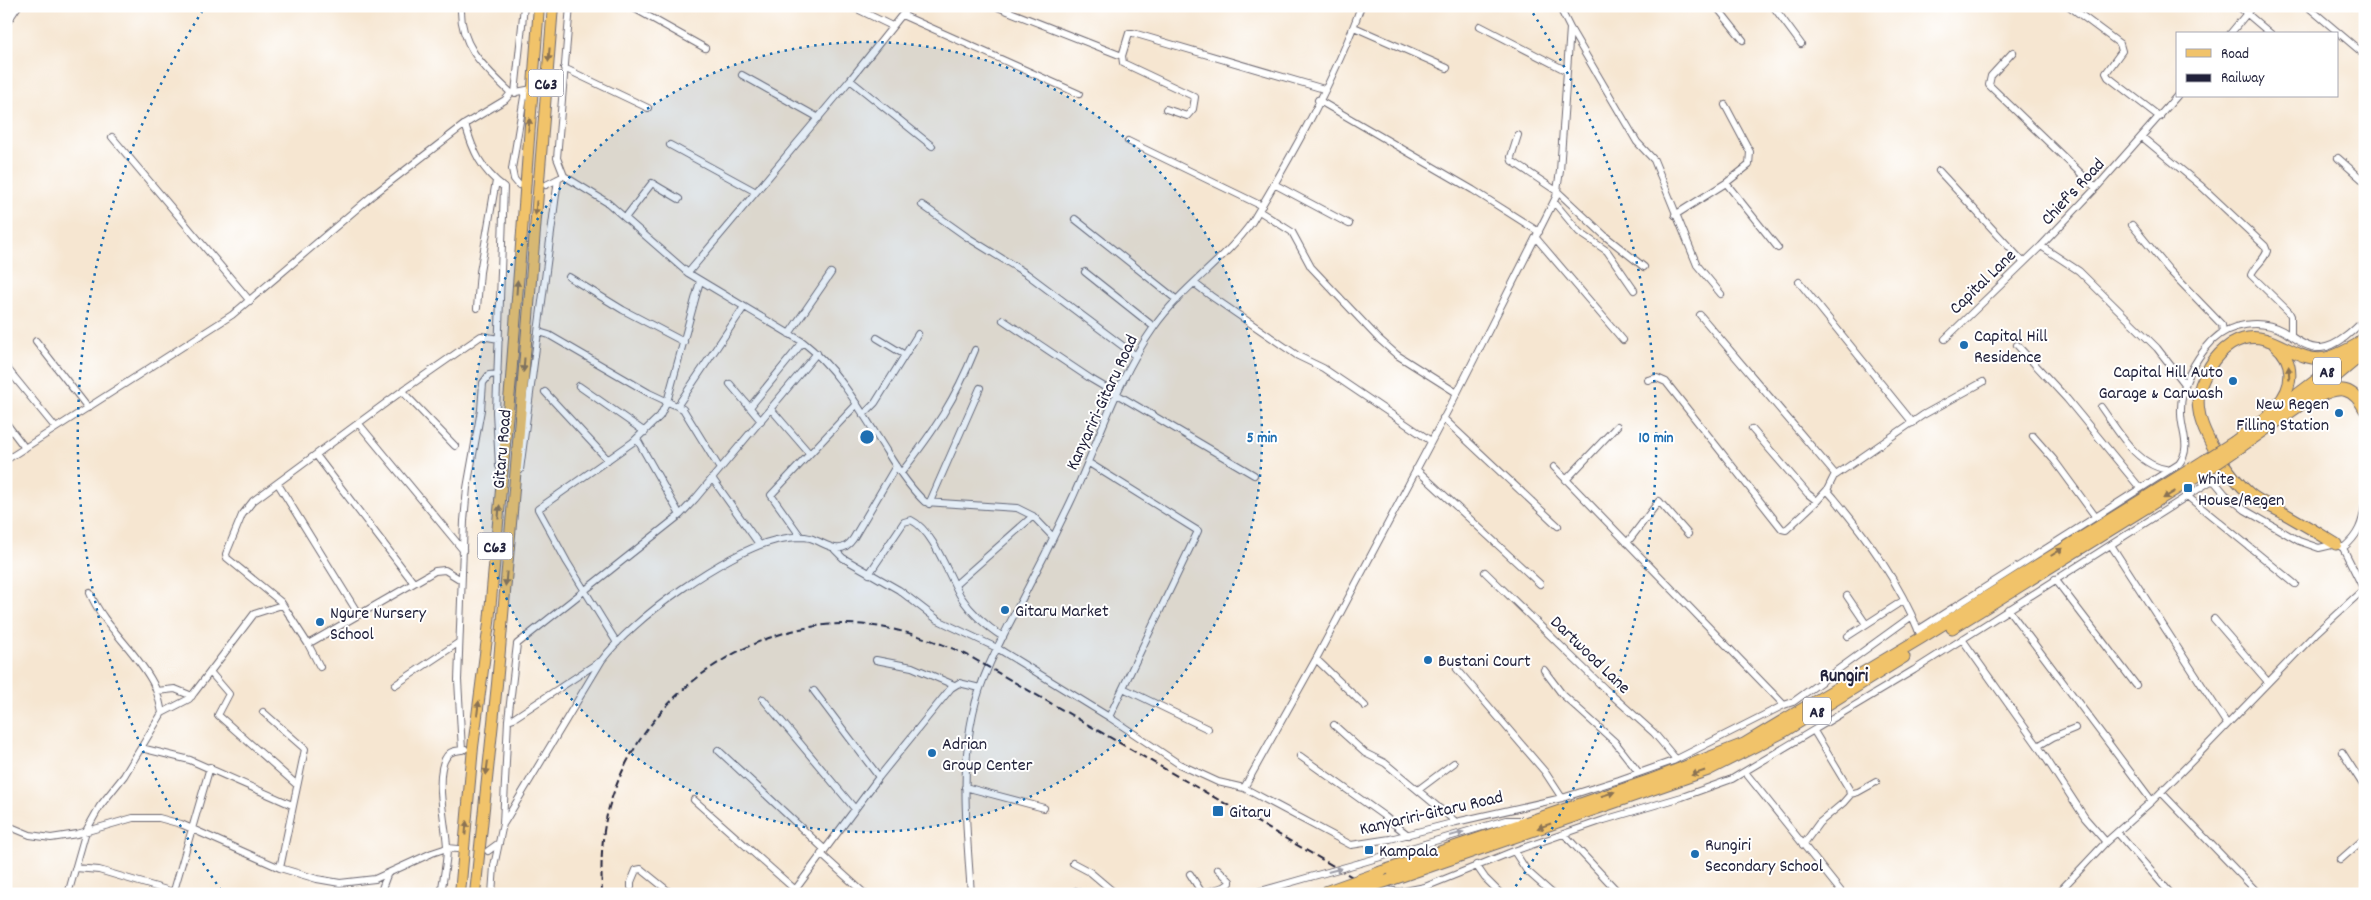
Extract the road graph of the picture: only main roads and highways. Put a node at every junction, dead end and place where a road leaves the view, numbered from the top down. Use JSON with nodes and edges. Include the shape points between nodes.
{"nodes":[{"id":1,"x":539,"y":6,"type":"edge"},
{"id":2,"x":553,"y":6,"type":"edge"},
{"id":3,"x":2267,"y":340,"type":"junction"},
{"id":4,"x":2362,"y":344,"type":"edge"},
{"id":5,"x":2365,"y":410,"type":"edge"},
{"id":6,"x":2256,"y":427,"type":"junction"},
{"id":7,"x":2269,"y":428,"type":"junction"},
{"id":8,"x":2238,"y":444,"type":"junction"},
{"id":9,"x":2207,"y":465,"type":"junction"},
{"id":10,"x":2340,"y":546,"type":"road end"},
{"id":11,"x":1385,"y":876,"type":"junction"},
{"id":12,"x":1322,"y":893,"type":"edge"},
{"id":13,"x":460,"y":894,"type":"edge"},
{"id":14,"x":475,"y":894,"type":"edge"},
{"id":15,"x":1348,"y":894,"type":"edge"}],
"edges":[{"from":13,"to":1,"type":"main road","name":"Gitaru Road","number":"C63","one_way":true,"via":[[501,489],[531,104],[529,90]]},
{"from":2,"to":14,"type":"main road","name":"Gitaru Road","number":"C63","one_way":true,"via":[[497,684]]},
{"from":3,"to":4,"type":"highway","via":[[2313,358],[2335,356]]},
{"from":6,"to":3,"type":"highway","one_way":true,"via":[[2285,395],[2291,375],[2285,356]]},
{"from":3,"to":10,"type":"highway","via":[[2244,338],[2231,343],[2211,364],[2200,388],[2199,412],[2228,470],[2252,495]]},
{"from":4,"to":6,"type":"highway","number":"A8"},
{"from":4,"to":7,"type":"highway","number":"A8","via":[[2309,399]]},
{"from":5,"to":7,"type":"highway","via":[[2354,394],[2336,390]]},
{"from":6,"to":8,"type":"highway","number":"A8"},
{"from":7,"to":8,"type":"highway","number":"A8"},
{"from":8,"to":9,"type":"highway","number":"A8","bridge":true},
{"from":11,"to":9,"type":"highway","number":"A8","one_way":true,"via":[[1528,820],[1651,780],[1744,744],[1919,634]]},
{"from":9,"to":11,"type":"highway","number":"A8","one_way":true,"via":[[1783,732],[1740,755],[1708,770]]},
{"from":11,"to":12,"type":"highway","number":"A8","bridge":true},
{"from":11,"to":15,"type":"highway","number":"A8","bridge":true}]}
